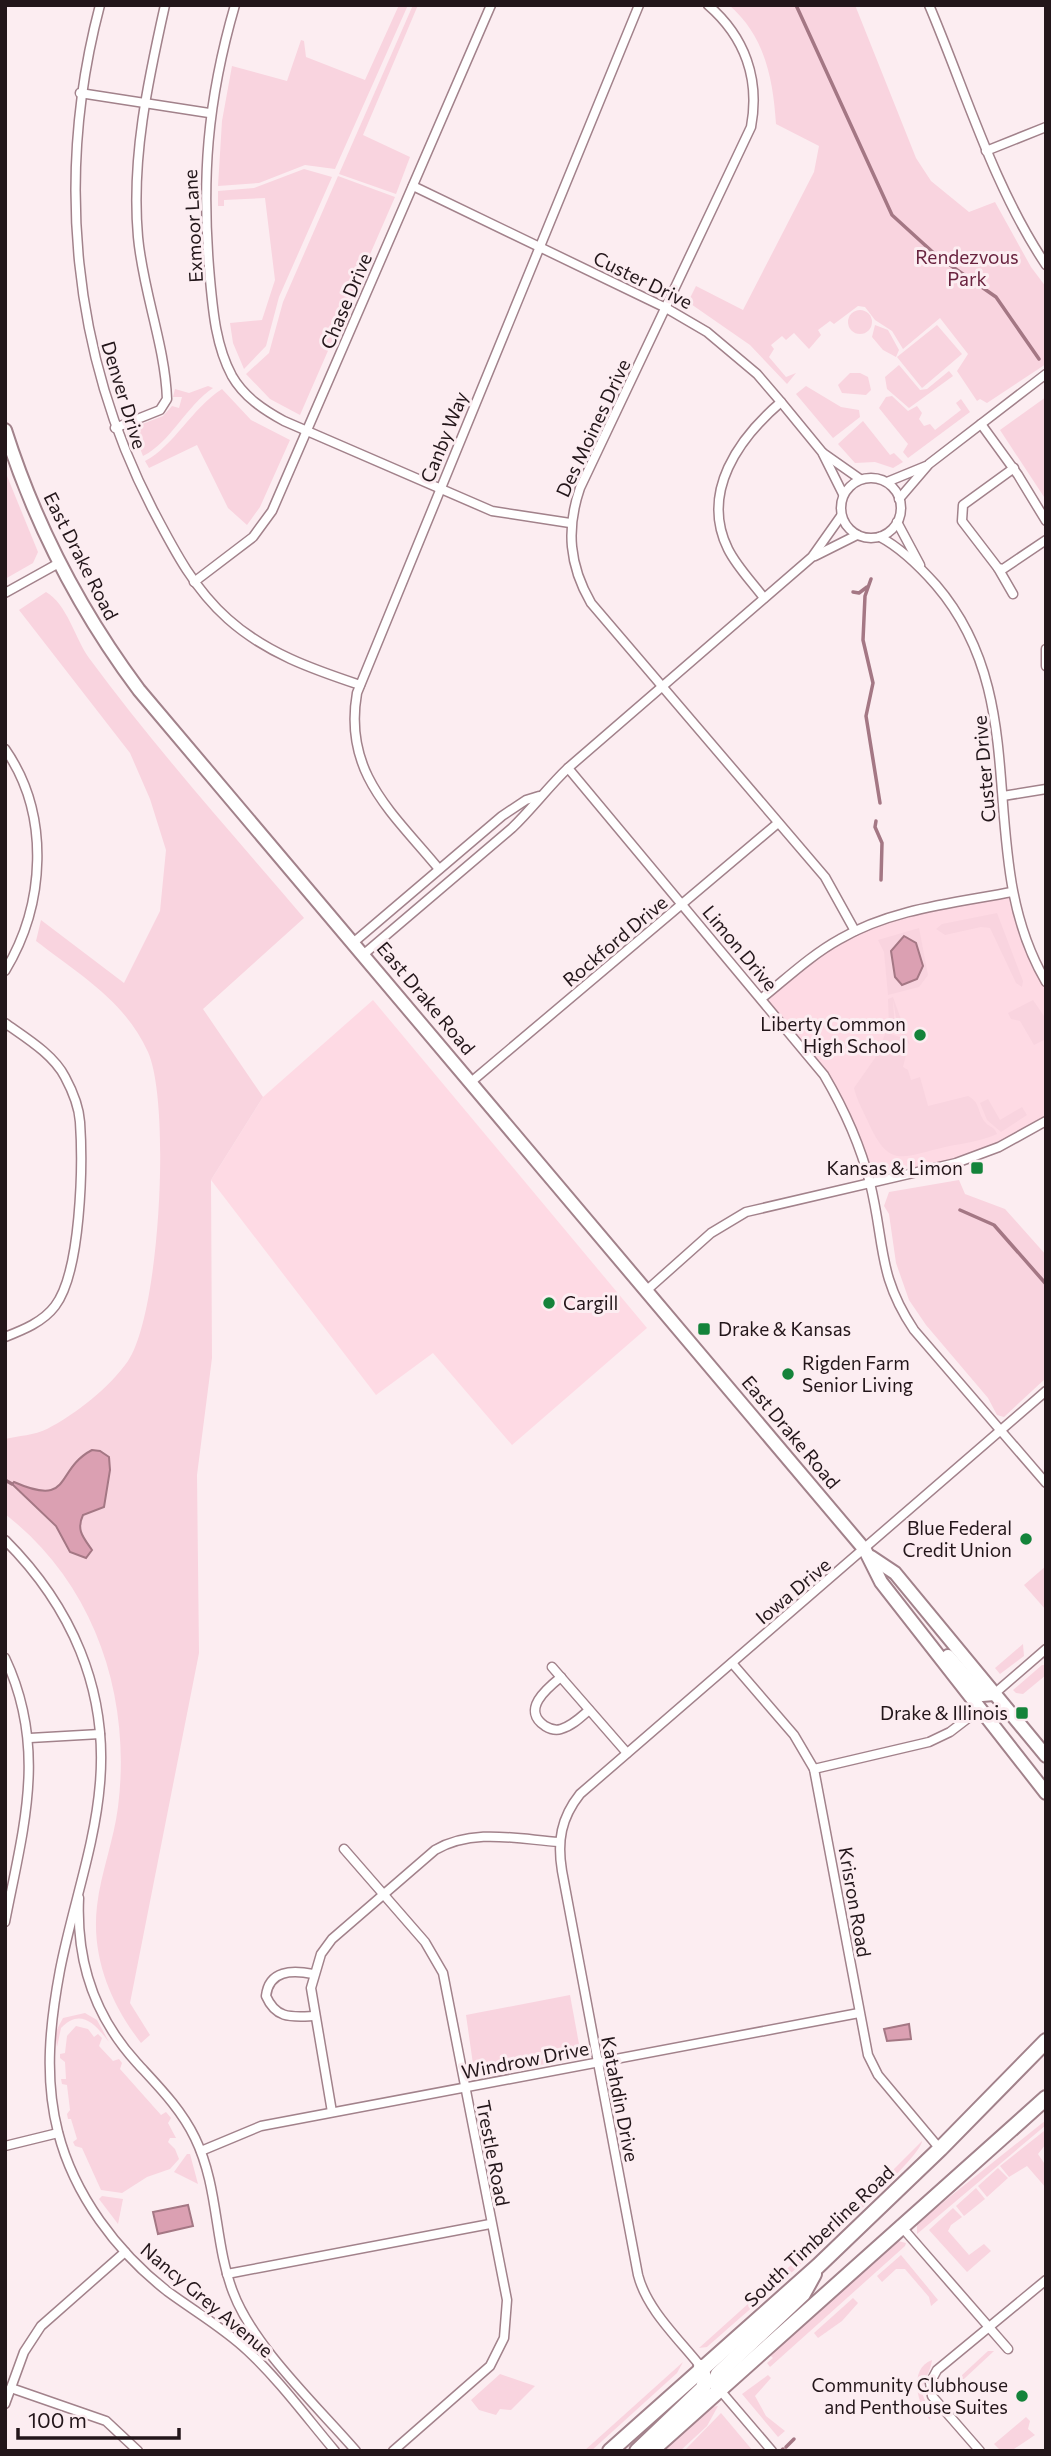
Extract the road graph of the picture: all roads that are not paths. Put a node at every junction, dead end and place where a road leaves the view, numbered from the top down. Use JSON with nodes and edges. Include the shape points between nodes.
{"nodes":[{"id":1,"x":100,"y":5,"type":"edge"},
{"id":2,"x":165,"y":5,"type":"edge"},
{"id":3,"x":235,"y":5,"type":"edge"},
{"id":4,"x":491,"y":5,"type":"edge"},
{"id":5,"x":639,"y":5,"type":"edge"},
{"id":6,"x":708,"y":5,"type":"edge"},
{"id":7,"x":929,"y":5,"type":"edge"},
{"id":8,"x":80,"y":93,"type":"junction"},
{"id":9,"x":145,"y":103,"type":"junction"},
{"id":10,"x":209,"y":113,"type":"junction"},
{"id":11,"x":1046,"y":127,"type":"edge"},
{"id":12,"x":986,"y":151,"type":"junction"},
{"id":13,"x":413,"y":186,"type":"junction"},
{"id":14,"x":540,"y":247,"type":"junction"},
{"id":15,"x":1046,"y":265,"type":"edge"},
{"id":16,"x":666,"y":308,"type":"junction"},
{"id":17,"x":1046,"y":374,"type":"edge"},
{"id":18,"x":781,"y":402,"type":"junction"},
{"id":19,"x":981,"y":424,"type":"junction"},
{"id":20,"x":115,"y":428,"type":"junction"},
{"id":21,"x":5,"y":430,"type":"edge"},
{"id":22,"x":307,"y":431,"type":"junction"},
{"id":23,"x":822,"y":452,"type":"junction"},
{"id":24,"x":929,"y":464,"type":"junction"},
{"id":25,"x":1014,"y":468,"type":"junction"},
{"id":26,"x":860,"y":479,"type":"junction"},
{"id":27,"x":887,"y":482,"type":"junction"},
{"id":28,"x":440,"y":489,"type":"junction"},
{"id":29,"x":844,"y":494,"type":"junction"},
{"id":30,"x":900,"y":499,"type":"junction"},
{"id":31,"x":841,"y":516,"type":"junction"},
{"id":32,"x":1046,"y":521,"type":"edge"},
{"id":33,"x":898,"y":522,"type":"junction"},
{"id":34,"x":570,"y":523,"type":"junction"},
{"id":35,"x":857,"y":535,"type":"junction"},
{"id":36,"x":880,"y":537,"type":"junction"},
{"id":37,"x":1046,"y":540,"type":"edge"},
{"id":38,"x":812,"y":557,"type":"junction"},
{"id":39,"x":59,"y":563,"type":"junction"},
{"id":40,"x":921,"y":567,"type":"junction"},
{"id":41,"x":998,"y":568,"type":"junction"},
{"id":42,"x":194,"y":582,"type":"junction"},
{"id":43,"x":5,"y":593,"type":"edge"},
{"id":44,"x":1013,"y":594,"type":"dead end"},
{"id":45,"x":764,"y":598,"type":"junction"},
{"id":46,"x":1046,"y":649,"type":"edge"},
{"id":47,"x":1046,"y":666,"type":"edge"},
{"id":48,"x":360,"y":685,"type":"junction"},
{"id":49,"x":662,"y":687,"type":"junction"},
{"id":50,"x":5,"y":749,"type":"edge"},
{"id":51,"x":568,"y":768,"type":"junction"},
{"id":52,"x":1046,"y":789,"type":"edge"},
{"id":53,"x":539,"y":796,"type":"junction"},
{"id":54,"x":1003,"y":796,"type":"junction"},
{"id":55,"x":778,"y":823,"type":"junction"},
{"id":56,"x":439,"y":869,"type":"junction"},
{"id":57,"x":1012,"y":892,"type":"junction"},
{"id":58,"x":683,"y":904,"type":"junction"},
{"id":59,"x":855,"y":930,"type":"junction"},
{"id":60,"x":354,"y":942,"type":"junction"},
{"id":61,"x":364,"y":954,"type":"junction"},
{"id":62,"x":5,"y":971,"type":"edge"},
{"id":63,"x":1046,"y":982,"type":"edge"},
{"id":64,"x":762,"y":998,"type":"junction"},
{"id":65,"x":5,"y":1023,"type":"edge"},
{"id":66,"x":471,"y":1082,"type":"junction"},
{"id":67,"x":1046,"y":1121,"type":"edge"},
{"id":68,"x":871,"y":1184,"type":"junction"},
{"id":69,"x":647,"y":1290,"type":"junction"},
{"id":70,"x":5,"y":1337,"type":"edge"},
{"id":71,"x":1046,"y":1391,"type":"edge"},
{"id":72,"x":1001,"y":1430,"type":"junction"},
{"id":73,"x":1046,"y":1483,"type":"edge"},
{"id":74,"x":5,"y":1540,"type":"edge"},
{"id":75,"x":868,"y":1553,"type":"junction"},
{"id":76,"x":908,"y":1616,"type":"junction"},
{"id":77,"x":1046,"y":1649,"type":"edge"},
{"id":78,"x":5,"y":1658,"type":"edge"},
{"id":79,"x":732,"y":1663,"type":"junction"},
{"id":80,"x":552,"y":1667,"type":"dead end"},
{"id":81,"x":561,"y":1677,"type":"junction"},
{"id":82,"x":994,"y":1694,"type":"junction"},
{"id":83,"x":980,"y":1709,"type":"junction"},
{"id":84,"x":589,"y":1710,"type":"junction"},
{"id":85,"x":100,"y":1734,"type":"junction"},
{"id":86,"x":30,"y":1738,"type":"junction"},
{"id":87,"x":627,"y":1754,"type":"junction"},
{"id":88,"x":1046,"y":1756,"type":"edge"},
{"id":89,"x":814,"y":1769,"type":"junction"},
{"id":90,"x":1046,"y":1793,"type":"edge"},
{"id":91,"x":566,"y":1817,"type":"joint"},
{"id":92,"x":559,"y":1842,"type":"junction"},
{"id":93,"x":344,"y":1849,"type":"dead end"},
{"id":94,"x":80,"y":1878,"type":"junction"},
{"id":95,"x":384,"y":1894,"type":"junction"},
{"id":96,"x":5,"y":1922,"type":"edge"},
{"id":97,"x":313,"y":1974,"type":"junction"},
{"id":98,"x":859,"y":2013,"type":"junction"},
{"id":99,"x":313,"y":2016,"type":"junction"},
{"id":100,"x":1046,"y":2041,"type":"edge"},
{"id":101,"x":597,"y":2062,"type":"junction"},
{"id":102,"x":464,"y":2088,"type":"junction"},
{"id":103,"x":1046,"y":2098,"type":"edge"},
{"id":104,"x":332,"y":2112,"type":"junction"},
{"id":105,"x":58,"y":2133,"type":"junction"},
{"id":106,"x":5,"y":2146,"type":"edge"},
{"id":107,"x":940,"y":2149,"type":"junction"},
{"id":108,"x":201,"y":2151,"type":"junction"},
{"id":109,"x":490,"y":2224,"type":"junction"},
{"id":110,"x":900,"y":2225,"type":"junction"},
{"id":111,"x":125,"y":2252,"type":"junction"},
{"id":112,"x":818,"y":2266,"type":"junction"},
{"id":113,"x":228,"y":2274,"type":"junction"},
{"id":114,"x":1046,"y":2280,"type":"edge"},
{"id":115,"x":990,"y":2328,"type":"junction"},
{"id":116,"x":1008,"y":2349,"type":"dead end"},
{"id":117,"x":701,"y":2367,"type":"junction"},
{"id":118,"x":11,"y":2388,"type":"junction"},
{"id":119,"x":719,"y":2389,"type":"junction"},
{"id":120,"x":5,"y":2404,"type":"edge"},
{"id":121,"x":138,"y":2451,"type":"edge"},
{"id":122,"x":335,"y":2451,"type":"edge"},
{"id":123,"x":356,"y":2451,"type":"edge"},
{"id":124,"x":393,"y":2451,"type":"edge"},
{"id":125,"x":610,"y":2451,"type":"edge"},
{"id":126,"x":637,"y":2451,"type":"edge"},
{"id":127,"x":650,"y":2451,"type":"edge"},
{"id":128,"x":772,"y":2451,"type":"edge"},
{"id":129,"x":980,"y":2451,"type":"edge"}],
"edges":[{"from":1,"to":8,"type":"street","name":"Denver Drive"},
{"from":2,"to":9,"type":"street"},
{"from":3,"to":10,"type":"street","name":"Exmoor Lane"},
{"from":4,"to":13,"type":"street","name":"Chase Drive"},
{"from":5,"to":14,"type":"street","name":"Canby Way"},
{"from":6,"to":16,"type":"street","name":"Des Moines Drive","via":[[743,48],[752,76],[754,113],[746,142]]},
{"from":7,"to":12,"type":"street"},
{"from":8,"to":9,"type":"street"},
{"from":8,"to":20,"type":"street","name":"Denver Drive","via":[[74,168],[81,280],[88,330]]},
{"from":9,"to":10,"type":"street"},
{"from":9,"to":20,"type":"street","via":[[139,147],[138,236],[167,400],[160,410]]},
{"from":10,"to":22,"type":"street","name":"Exmoor Lane","via":[[207,244],[216,330],[233,378],[261,408]]},
{"from":11,"to":12,"type":"street"},
{"from":12,"to":15,"type":"street"},
{"from":13,"to":14,"type":"street","name":"Custer Drive"},
{"from":13,"to":22,"type":"street","name":"Chase Drive"},
{"from":14,"to":16,"type":"street","name":"Custer Drive"},
{"from":14,"to":28,"type":"street","name":"Canby Way"},
{"from":16,"to":18,"type":"street","name":"Custer Drive","via":[[731,350]]},
{"from":16,"to":34,"type":"street","name":"Des Moines Drive","via":[[580,488]]},
{"from":17,"to":19,"type":"street"},
{"from":18,"to":23,"type":"street","name":"Custer Drive"},
{"from":18,"to":45,"type":"street","via":[[736,449],[719,509],[729,551]]},
{"from":19,"to":24,"type":"street"},
{"from":19,"to":25,"type":"street"},
{"from":20,"to":42,"type":"street","name":"Denver Drive","via":[[130,466]]},
{"from":21,"to":39,"type":"main road","name":"East Drake Road"},
{"from":22,"to":28,"type":"street","name":"Exmoor Lane"},
{"from":22,"to":42,"type":"street","name":"Chase Drive","via":[[262,526]]},
{"from":23,"to":26,"type":"street","name":"Custer Drive"},
{"from":23,"to":29,"type":"street","name":"Custer Drive"},
{"from":24,"to":27,"type":"street"},
{"from":24,"to":30,"type":"street"},
{"from":25,"to":32,"type":"street"},
{"from":25,"to":41,"type":"street","via":[[963,505],[961,512],[962,521]]},
{"from":26,"to":27,"type":"street"},
{"from":26,"to":29,"type":"street"},
{"from":27,"to":30,"type":"street"},
{"from":28,"to":34,"type":"street","name":"Exmoor Lane","via":[[512,516]]},
{"from":28,"to":48,"type":"street","name":"Canby Way"},
{"from":29,"to":31,"type":"street"},
{"from":30,"to":33,"type":"street"},
{"from":31,"to":35,"type":"street"},
{"from":31,"to":38,"type":"street"},
{"from":33,"to":36,"type":"street"},
{"from":33,"to":40,"type":"street","name":"Custer Drive"},
{"from":34,"to":49,"type":"street","name":"Des Moines Drive","via":[[571,554],[582,587]]},
{"from":35,"to":36,"type":"street"},
{"from":35,"to":38,"type":"street"},
{"from":36,"to":40,"type":"street","name":"Custer Drive"},
{"from":37,"to":41,"type":"street"},
{"from":38,"to":45,"type":"street"},
{"from":39,"to":43,"type":"street"},
{"from":39,"to":60,"type":"main road","name":"East Drake Road","via":[[139,690]]},
{"from":40,"to":54,"type":"street","name":"Custer Drive","via":[[964,625],[983,668],[999,739]]},
{"from":41,"to":44,"type":"street"},
{"from":42,"to":48,"type":"street","name":"Denver Drive","via":[[253,639],[298,663]]},
{"from":45,"to":49,"type":"street"},
{"from":46,"to":47,"type":"street"},
{"from":48,"to":56,"type":"street","name":"Canby Way","via":[[353,729],[365,775]]},
{"from":49,"to":51,"type":"street"},
{"from":49,"to":55,"type":"street","name":"Des Moines Drive"},
{"from":50,"to":62,"type":"street","via":[[28,800],[38,868],[26,929]]},
{"from":51,"to":53,"type":"street"},
{"from":51,"to":58,"type":"street","name":"Limon Drive"},
{"from":52,"to":54,"type":"street"},
{"from":53,"to":56,"type":"street","via":[[502,816]]},
{"from":53,"to":61,"type":"street","via":[[512,828]]},
{"from":54,"to":57,"type":"street","name":"Custer Drive"},
{"from":55,"to":58,"type":"street","name":"Rockford Drive"},
{"from":55,"to":59,"type":"street","name":"Des Moines Drive","via":[[835,891]]},
{"from":56,"to":60,"type":"street"},
{"from":57,"to":59,"type":"street","via":[[896,915]]},
{"from":57,"to":63,"type":"street","name":"Custer Drive","via":[[1023,932]]},
{"from":58,"to":64,"type":"street","name":"Limon Drive"},
{"from":58,"to":66,"type":"street","name":"Rockford Drive"},
{"from":59,"to":64,"type":"street","via":[[809,959]]},
{"from":60,"to":61,"type":"main road","name":"East Drake Road"},
{"from":61,"to":66,"type":"main road","name":"East Drake Road"},
{"from":64,"to":68,"type":"street","name":"Limon Drive","via":[[807,1051],[839,1101]]},
{"from":65,"to":70,"type":"street","via":[[50,1057],[63,1073],[80,1120],[71,1274],[54,1308]]},
{"from":66,"to":69,"type":"main road","name":"East Drake Road"},
{"from":67,"to":68,"type":"street","via":[[980,1155]]},
{"from":68,"to":69,"type":"street","via":[[746,1212],[711,1234]]},
{"from":68,"to":72,"type":"street","name":"Limon Drive","via":[[885,1272],[902,1312]]},
{"from":69,"to":75,"type":"main road","name":"East Drake Road"},
{"from":71,"to":72,"type":"street","name":"Iowa Drive"},
{"from":72,"to":73,"type":"street","name":"Limon Drive"},
{"from":72,"to":75,"type":"street","name":"Iowa Drive"},
{"from":74,"to":85,"type":"street","name":"Nancy Grey Avenue","via":[[38,1574],[65,1616],[88,1670]]},
{"from":75,"to":76,"type":"main road","name":"East Drake Road","via":[[881,1582]]},
{"from":75,"to":79,"type":"street","name":"Iowa Drive"},
{"from":75,"to":82,"type":"main road","name":"East Drake Road","via":[[895,1573]]},
{"from":76,"to":82,"type":"main road","via":[[982,1695]]},
{"from":76,"to":83,"type":"main road","name":"East Drake Road"},
{"from":77,"to":82,"type":"street"},
{"from":78,"to":86,"type":"street","via":[[18,1685]]},
{"from":79,"to":87,"type":"street","name":"Iowa Drive"},
{"from":79,"to":89,"type":"street","name":"Krisron Road","via":[[794,1735]]},
{"from":80,"to":81,"type":"street"},
{"from":81,"to":84,"type":"street"},
{"from":81,"to":84,"type":"street","via":[[536,1704],[542,1724],[563,1729]]},
{"from":82,"to":88,"type":"main road","name":"East Drake Road"},
{"from":83,"to":89,"type":"street","via":[[929,1742]]},
{"from":83,"to":90,"type":"main road","name":"East Drake Road"},
{"from":84,"to":87,"type":"street"},
{"from":85,"to":86,"type":"street"},
{"from":85,"to":94,"type":"street","name":"Nancy Grey Avenue","via":[[100,1784]]},
{"from":86,"to":96,"type":"street","via":[[28,1806]]},
{"from":87,"to":91,"type":"street","name":"Iowa Drive","via":[[580,1794]]},
{"from":89,"to":98,"type":"street","name":"Krisron Road"},
{"from":91,"to":92,"type":"street","name":"Katahdin Drive"},
{"from":92,"to":95,"type":"street","via":[[486,1836],[451,1840]]},
{"from":92,"to":101,"type":"street","name":"Katahdin Drive"},
{"from":93,"to":95,"type":"street","name":"Trestle Road"},
{"from":94,"to":105,"type":"street","name":"Nancy Grey Avenue","via":[[52,2010],[50,2076]]},
{"from":94,"to":108,"type":"street","name":"Nancy Grey Avenue","via":[[80,1947],[96,2003],[113,2035],[176,2106]]},
{"from":95,"to":97,"type":"street","via":[[332,1940]]},
{"from":95,"to":102,"type":"street","name":"Trestle Road","via":[[436,1956]]},
{"from":97,"to":99,"type":"street"},
{"from":97,"to":99,"type":"street","via":[[278,1975],[267,1986],[266,1996],[278,2014]]},
{"from":98,"to":101,"type":"street","name":"Windrow Drive"},
{"from":98,"to":107,"type":"street","name":"Krisron Road","via":[[868,2055],[878,2075]]},
{"from":99,"to":104,"type":"street"},
{"from":100,"to":107,"type":"main road","name":"South Timberline Road"},
{"from":101,"to":102,"type":"street","name":"Windrow Drive"},
{"from":101,"to":117,"type":"street","name":"Katahdin Drive","via":[[642,2290]]},
{"from":102,"to":104,"type":"street","name":"Windrow Drive"},
{"from":102,"to":109,"type":"street","name":"Trestle Road"},
{"from":103,"to":110,"type":"main road"},
{"from":104,"to":108,"type":"street","name":"Windrow Drive","via":[[261,2126]]},
{"from":105,"to":106,"type":"street"},
{"from":105,"to":111,"type":"street","name":"Nancy Grey Avenue","via":[[79,2188]]},
{"from":107,"to":112,"type":"main road","name":"South Timberline Road"},
{"from":108,"to":113,"type":"street","name":"Nancy Grey Avenue"},
{"from":109,"to":113,"type":"street"},
{"from":109,"to":124,"type":"street","name":"Trestle Road","via":[[507,2300],[505,2338],[479,2378]]},
{"from":110,"to":115,"type":"street"},
{"from":110,"to":119,"type":"main road"},
{"from":111,"to":118,"type":"street","via":[[41,2326],[24,2352]]},
{"from":111,"to":122,"type":"street","name":"Nancy Grey Avenue","via":[[157,2283],[248,2351]]},
{"from":112,"to":117,"type":"main road","name":"South Timberline Road"},
{"from":112,"to":119,"type":"main road","via":[[803,2294],[718,2374],[715,2382]]},
{"from":113,"to":123,"type":"street","name":"Nancy Grey Avenue","via":[[238,2304],[258,2337]]},
{"from":114,"to":115,"type":"street"},
{"from":115,"to":116,"type":"street"},
{"from":115,"to":129,"type":"street","via":[[934,2375],[930,2392]]},
{"from":117,"to":125,"type":"main road","name":"South Timberline Road"},
{"from":117,"to":126,"type":"main road","via":[[703,2388]]},
{"from":118,"to":120,"type":"street"},
{"from":118,"to":121,"type":"street","via":[[106,2421]]},
{"from":119,"to":127,"type":"main road"},
{"from":119,"to":128,"type":"street"}]}
